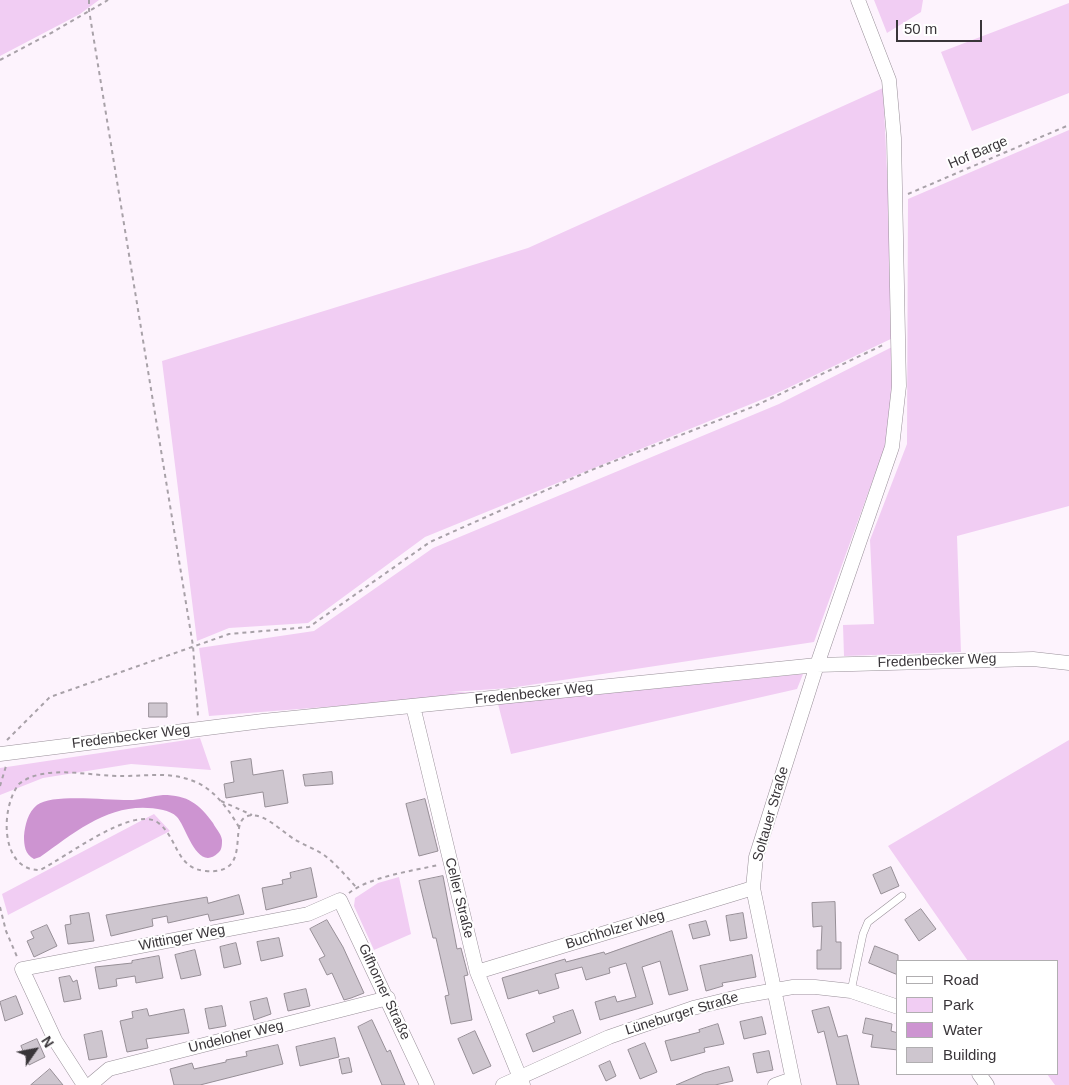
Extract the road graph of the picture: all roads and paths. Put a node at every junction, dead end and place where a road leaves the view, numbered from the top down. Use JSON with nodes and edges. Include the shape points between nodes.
{"nodes":[{"id":1,"x":89,"y":0,"type":"edge"},
{"id":2,"x":108,"y":0,"type":"edge"},
{"id":3,"x":858,"y":0,"type":"edge"},
{"id":4,"x":89,"y":10,"type":"junction"},
{"id":5,"x":0,"y":60,"type":"edge"},
{"id":6,"x":1069,"y":125,"type":"edge"},
{"id":7,"x":894,"y":200,"type":"junction"},
{"id":8,"x":898,"y":338,"type":"junction"},
{"id":9,"x":193,"y":646,"type":"junction"},
{"id":10,"x":1069,"y":663,"type":"edge"},
{"id":11,"x":817,"y":664,"type":"junction"},
{"id":12,"x":413,"y":706,"type":"junction"},
{"id":13,"x":199,"y":728,"type":"junction"},
{"id":14,"x":4,"y":751,"type":"edge"},
{"id":15,"x":0,"y":786,"type":"edge"},
{"id":16,"x":218,"y":799,"type":"junction"},
{"id":17,"x":252,"y":815,"type":"junction"},
{"id":18,"x":3,"y":821,"type":"dead end"},
{"id":19,"x":239,"y":827,"type":"junction"},
{"id":20,"x":8,"y":854,"type":"dead end"},
{"id":21,"x":450,"y":862,"type":"junction"},
{"id":22,"x":356,"y":887,"type":"junction"},
{"id":23,"x":754,"y":888,"type":"junction"},
{"id":24,"x":902,"y":896,"type":"dead end"},
{"id":25,"x":340,"y":900,"type":"junction"},
{"id":26,"x":0,"y":907,"type":"edge"},
{"id":27,"x":22,"y":969,"type":"junction"},
{"id":28,"x":478,"y":972,"type":"junction"},
{"id":29,"x":776,"y":990,"type":"junction"},
{"id":30,"x":851,"y":991,"type":"junction"},
{"id":31,"x":388,"y":998,"type":"junction"},
{"id":32,"x":896,"y":1006,"type":"edge"},
{"id":33,"x":521,"y":1082,"type":"edge"},
{"id":34,"x":793,"y":1082,"type":"edge"},
{"id":35,"x":84,"y":1085,"type":"edge"},
{"id":36,"x":90,"y":1085,"type":"edge"},
{"id":37,"x":427,"y":1085,"type":"edge"},
{"id":38,"x":503,"y":1085,"type":"edge"},
{"id":39,"x":775,"y":1085,"type":"edge"}],
"edges":[{"from":1,"to":4,"type":"path"},
{"from":2,"to":4,"type":"path"},
{"from":3,"to":7,"type":"street","name":"Soltauer Straße","via":[[889,80],[894,138]]},
{"from":4,"to":5,"type":"path"},
{"from":4,"to":9,"type":"path"},
{"from":6,"to":7,"type":"path","name":"Hof Barge"},
{"from":7,"to":8,"type":"street","name":"Soltauer Straße"},
{"from":8,"to":9,"type":"path","via":[[755,406],[589,472],[430,542],[309,627],[229,634]]},
{"from":8,"to":11,"type":"street","name":"Soltauer Straße","via":[[899,386],[892,447]]},
{"from":9,"to":13,"type":"path"},
{"from":9,"to":14,"type":"path","via":[[50,697]]},
{"from":10,"to":11,"type":"street","name":"Fredenbecker Weg","via":[[1033,659]]},
{"from":11,"to":12,"type":"street","name":"Fredenbecker Weg"},
{"from":11,"to":23,"type":"street","name":"Soltauer Straße","via":[[756,857]]},
{"from":12,"to":13,"type":"street","name":"Fredenbecker Weg"},
{"from":12,"to":21,"type":"street","name":"Celler Straße"},
{"from":13,"to":14,"type":"street","name":"Fredenbecker Weg"},
{"from":14,"to":15,"type":"path"},
{"from":16,"to":17,"type":"path","via":[[229,807]]},
{"from":16,"to":18,"type":"path","via":[[198,783],[171,774],[123,776],[61,772],[38,776],[20,784],[6,803]]},
{"from":16,"to":19,"type":"path"},
{"from":17,"to":19,"type":"path","via":[[246,817]]},
{"from":17,"to":22,"type":"path","via":[[324,855]]},
{"from":19,"to":20,"type":"path","via":[[239,845],[233,860],[228,866],[213,871],[198,870],[185,864],[165,831],[157,822],[148,820],[115,827],[40,870],[22,867]]},
{"from":21,"to":22,"type":"path","via":[[395,874]]},
{"from":21,"to":28,"type":"street","name":"Celler Straße"},
{"from":22,"to":25,"type":"path"},
{"from":23,"to":28,"type":"street","name":"Buchholzer Weg"},
{"from":23,"to":29,"type":"street","name":"Soltauer Straße"},
{"from":24,"to":30,"type":"lane","via":[[868,922]]},
{"from":25,"to":27,"type":"street","name":"Wittinger Weg","via":[[308,914]]},
{"from":25,"to":31,"type":"street","name":"Gifhorner Straße"},
{"from":26,"to":27,"type":"path"},
{"from":27,"to":35,"type":"street","via":[[55,1040]]},
{"from":28,"to":33,"type":"street","name":"Celler Straße"},
{"from":29,"to":30,"type":"street","name":"Lüneburger Straße","via":[[804,986]]},
{"from":29,"to":33,"type":"street","name":"Lüneburger Straße","via":[[718,1001],[652,1021],[609,1037]]},
{"from":29,"to":34,"type":"street","name":"Soltauer Straße"},
{"from":30,"to":32,"type":"street","name":"Lüneburger Straße"},
{"from":31,"to":36,"type":"street","name":"Undeloher Weg","via":[[109,1070]]},
{"from":31,"to":37,"type":"street","name":"Gifhorner Straße"},
{"from":33,"to":38,"type":"street","name":"Lüneburger Straße"},
{"from":34,"to":39,"type":"street"}]}
